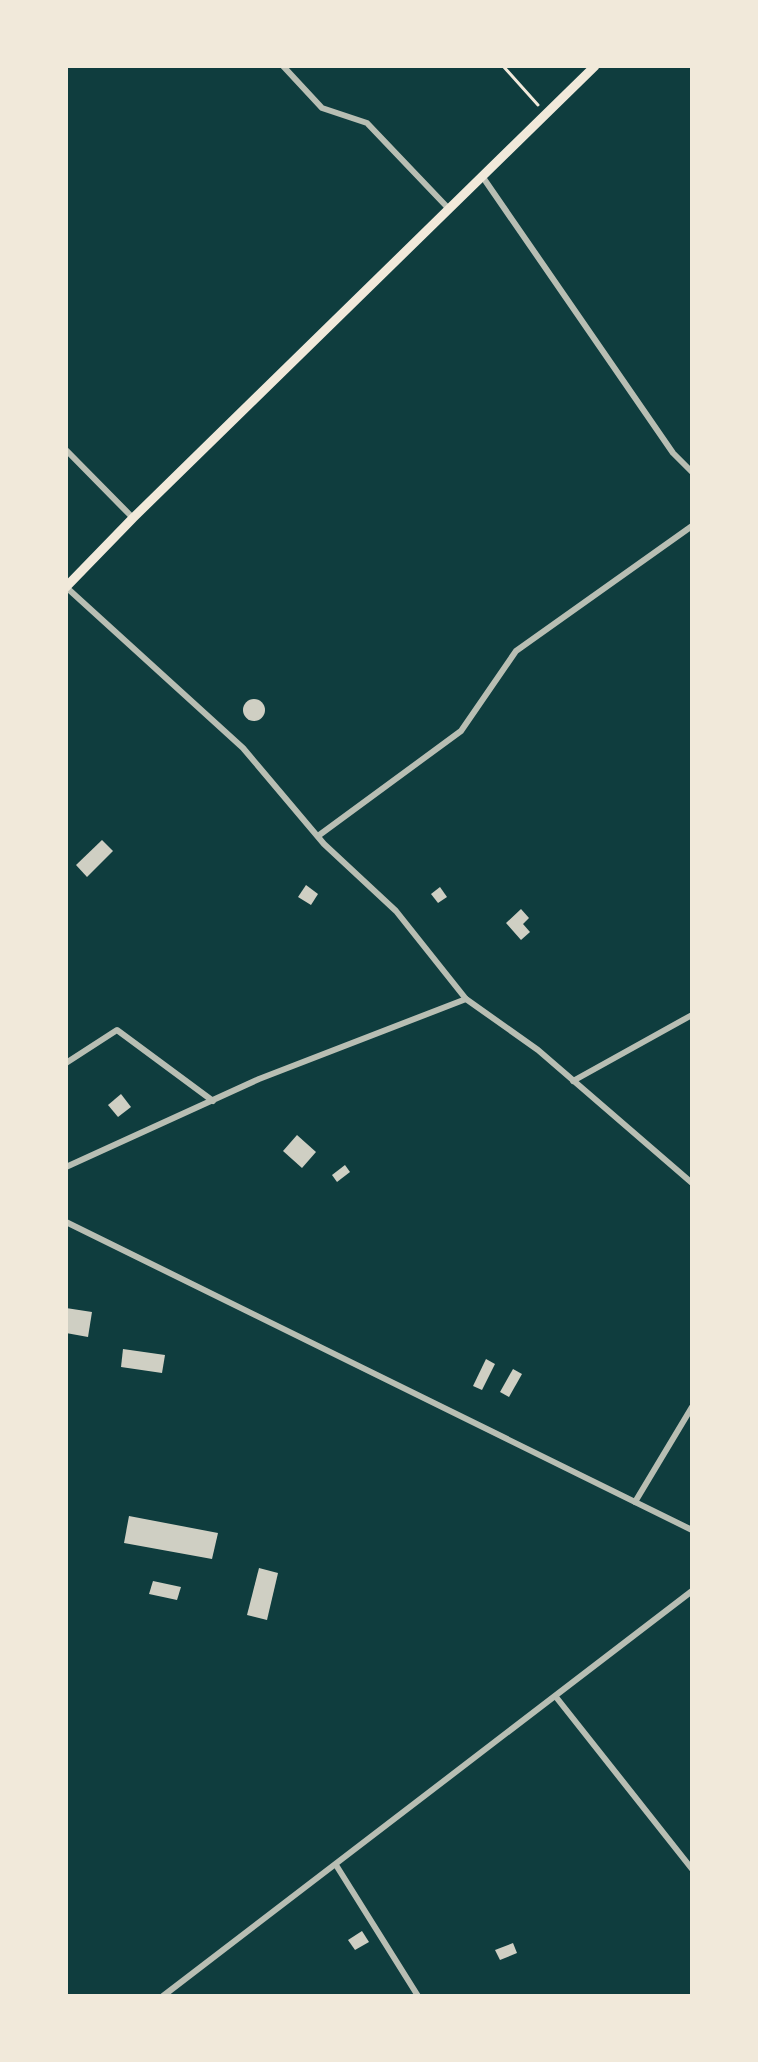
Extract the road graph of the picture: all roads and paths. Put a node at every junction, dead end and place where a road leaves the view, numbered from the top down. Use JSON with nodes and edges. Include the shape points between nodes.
{"nodes":[{"id":1,"x":283,"y":66,"type":"edge"},
{"id":2,"x":503,"y":66,"type":"edge"},
{"id":3,"x":595,"y":66,"type":"edge"},
{"id":4,"x":546,"y":113,"type":"junction"},
{"id":5,"x":482,"y":176,"type":"junction"},
{"id":6,"x":449,"y":209,"type":"junction"},
{"id":7,"x":66,"y":450,"type":"edge"},
{"id":8,"x":692,"y":472,"type":"edge"},
{"id":9,"x":133,"y":518,"type":"junction"},
{"id":10,"x":692,"y":526,"type":"edge"},
{"id":11,"x":66,"y":587,"type":"edge"},
{"id":12,"x":318,"y":836,"type":"junction"},
{"id":13,"x":466,"y":999,"type":"junction"},
{"id":14,"x":692,"y":1015,"type":"edge"},
{"id":15,"x":66,"y":1063,"type":"edge"},
{"id":16,"x":573,"y":1081,"type":"junction"},
{"id":17,"x":213,"y":1101,"type":"junction"},
{"id":18,"x":66,"y":1167,"type":"edge"},
{"id":19,"x":692,"y":1183,"type":"edge"},
{"id":20,"x":66,"y":1222,"type":"edge"},
{"id":21,"x":692,"y":1407,"type":"edge"},
{"id":22,"x":635,"y":1502,"type":"junction"},
{"id":23,"x":692,"y":1530,"type":"edge"},
{"id":24,"x":692,"y":1591,"type":"edge"},
{"id":25,"x":556,"y":1697,"type":"junction"},
{"id":26,"x":336,"y":1865,"type":"junction"},
{"id":27,"x":692,"y":1869,"type":"edge"},
{"id":28,"x":163,"y":1996,"type":"edge"},
{"id":29,"x":418,"y":1996,"type":"edge"}],
"edges":[{"from":1,"to":6,"type":"street","via":[[322,108],[367,123]]},
{"from":2,"to":4,"type":"path"},
{"from":3,"to":4,"type":"main road"},
{"from":4,"to":5,"type":"main road"},
{"from":5,"to":6,"type":"main road"},
{"from":5,"to":8,"type":"street","via":[[673,453]]},
{"from":6,"to":9,"type":"main road"},
{"from":7,"to":9,"type":"street"},
{"from":9,"to":11,"type":"main road"},
{"from":10,"to":12,"type":"street","via":[[516,651],[461,731]]},
{"from":11,"to":12,"type":"street","via":[[243,748]]},
{"from":12,"to":13,"type":"street","via":[[396,911]]},
{"from":13,"to":16,"type":"street"},
{"from":13,"to":17,"type":"street"},
{"from":14,"to":16,"type":"street"},
{"from":15,"to":17,"type":"street","via":[[117,1030]]},
{"from":16,"to":19,"type":"street"},
{"from":17,"to":18,"type":"street"},
{"from":20,"to":22,"type":"street"},
{"from":21,"to":22,"type":"street"},
{"from":22,"to":23,"type":"street"},
{"from":24,"to":25,"type":"street"},
{"from":25,"to":26,"type":"street"},
{"from":25,"to":27,"type":"street"},
{"from":26,"to":28,"type":"street"},
{"from":26,"to":29,"type":"street"}]}
